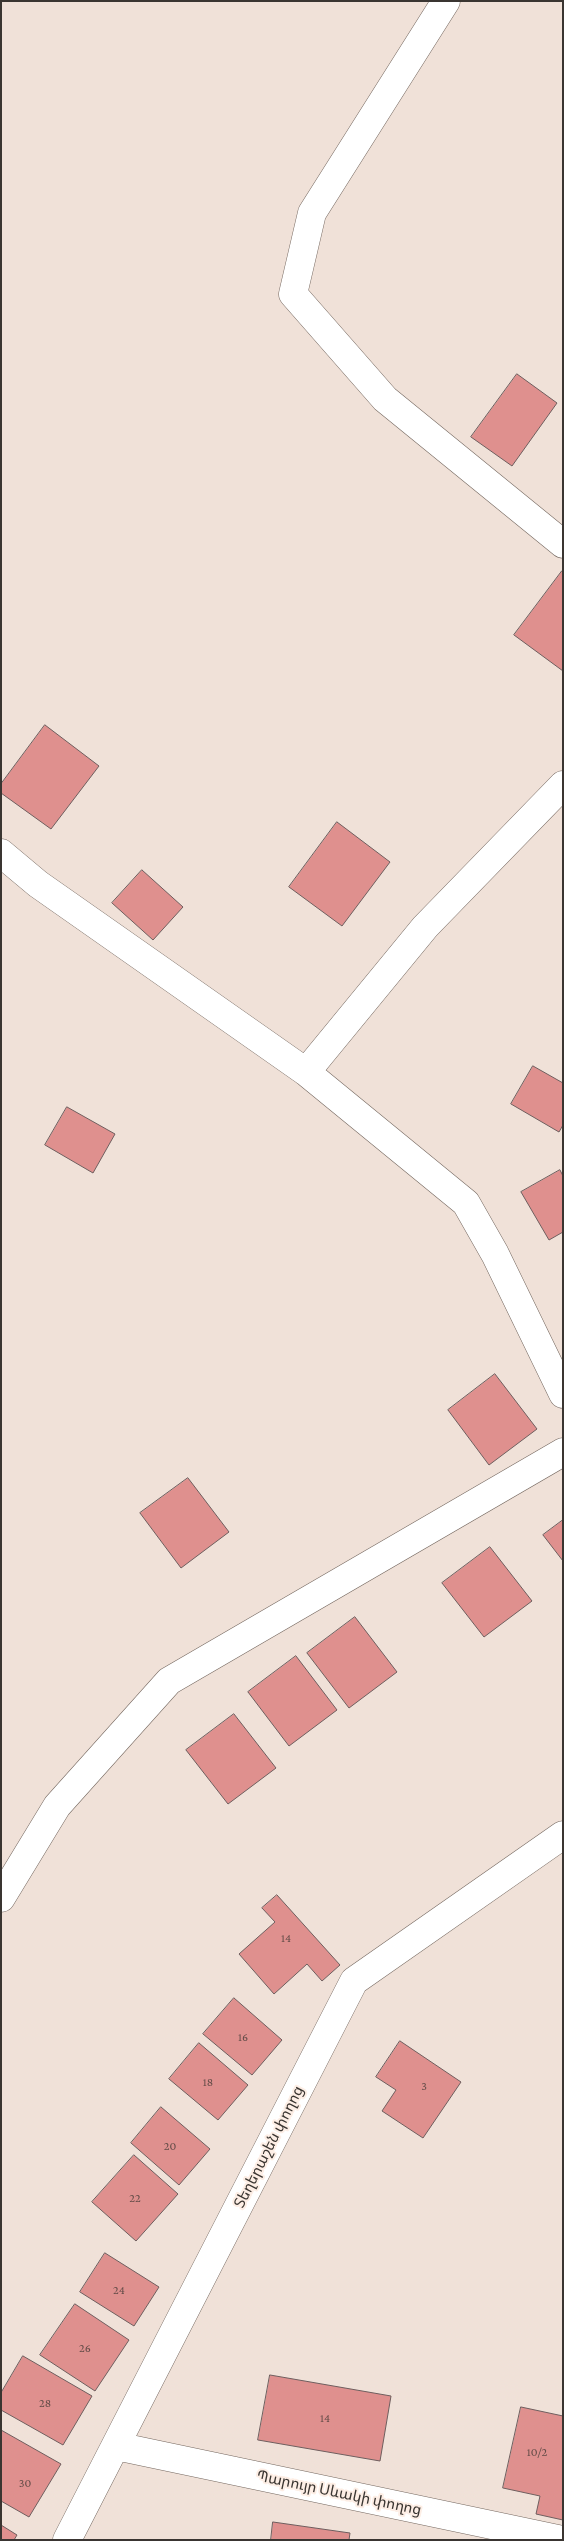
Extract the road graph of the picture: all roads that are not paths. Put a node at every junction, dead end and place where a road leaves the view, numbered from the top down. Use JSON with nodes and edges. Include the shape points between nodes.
{"nodes":[{"id":1,"x":446,"y":1,"type":"edge"},
{"id":2,"x":563,"y":544,"type":"edge"},
{"id":3,"x":563,"y":785,"type":"edge"},
{"id":4,"x":1,"y":853,"type":"edge"},
{"id":5,"x":306,"y":1072,"type":"junction"},
{"id":6,"x":563,"y":1394,"type":"edge"},
{"id":7,"x":563,"y":1452,"type":"edge"},
{"id":8,"x":563,"y":1835,"type":"edge"},
{"id":9,"x":1,"y":1898,"type":"edge"},
{"id":10,"x":116,"y":2446,"type":"junction"},
{"id":11,"x":67,"y":2540,"type":"edge"},
{"id":12,"x":563,"y":2540,"type":"edge"}],
"edges":[{"from":1,"to":2,"type":"street","via":[[312,213],[293,294],[385,399]]},
{"from":3,"to":5,"type":"street","via":[[425,927]]},
{"from":4,"to":5,"type":"street","via":[[38,884]]},
{"from":5,"to":6,"type":"street","via":[[466,1203],[495,1254]]},
{"from":7,"to":9,"type":"street","via":[[169,1681],[57,1806]]},
{"from":8,"to":10,"type":"street","name":"Տեղերաշեն փողոց","via":[[354,1981]]},
{"from":10,"to":11,"type":"street","name":"Տեղերաշեն փողոց"},
{"from":10,"to":12,"type":"street","name":"Պարույր Սևակի փողոց"}]}
